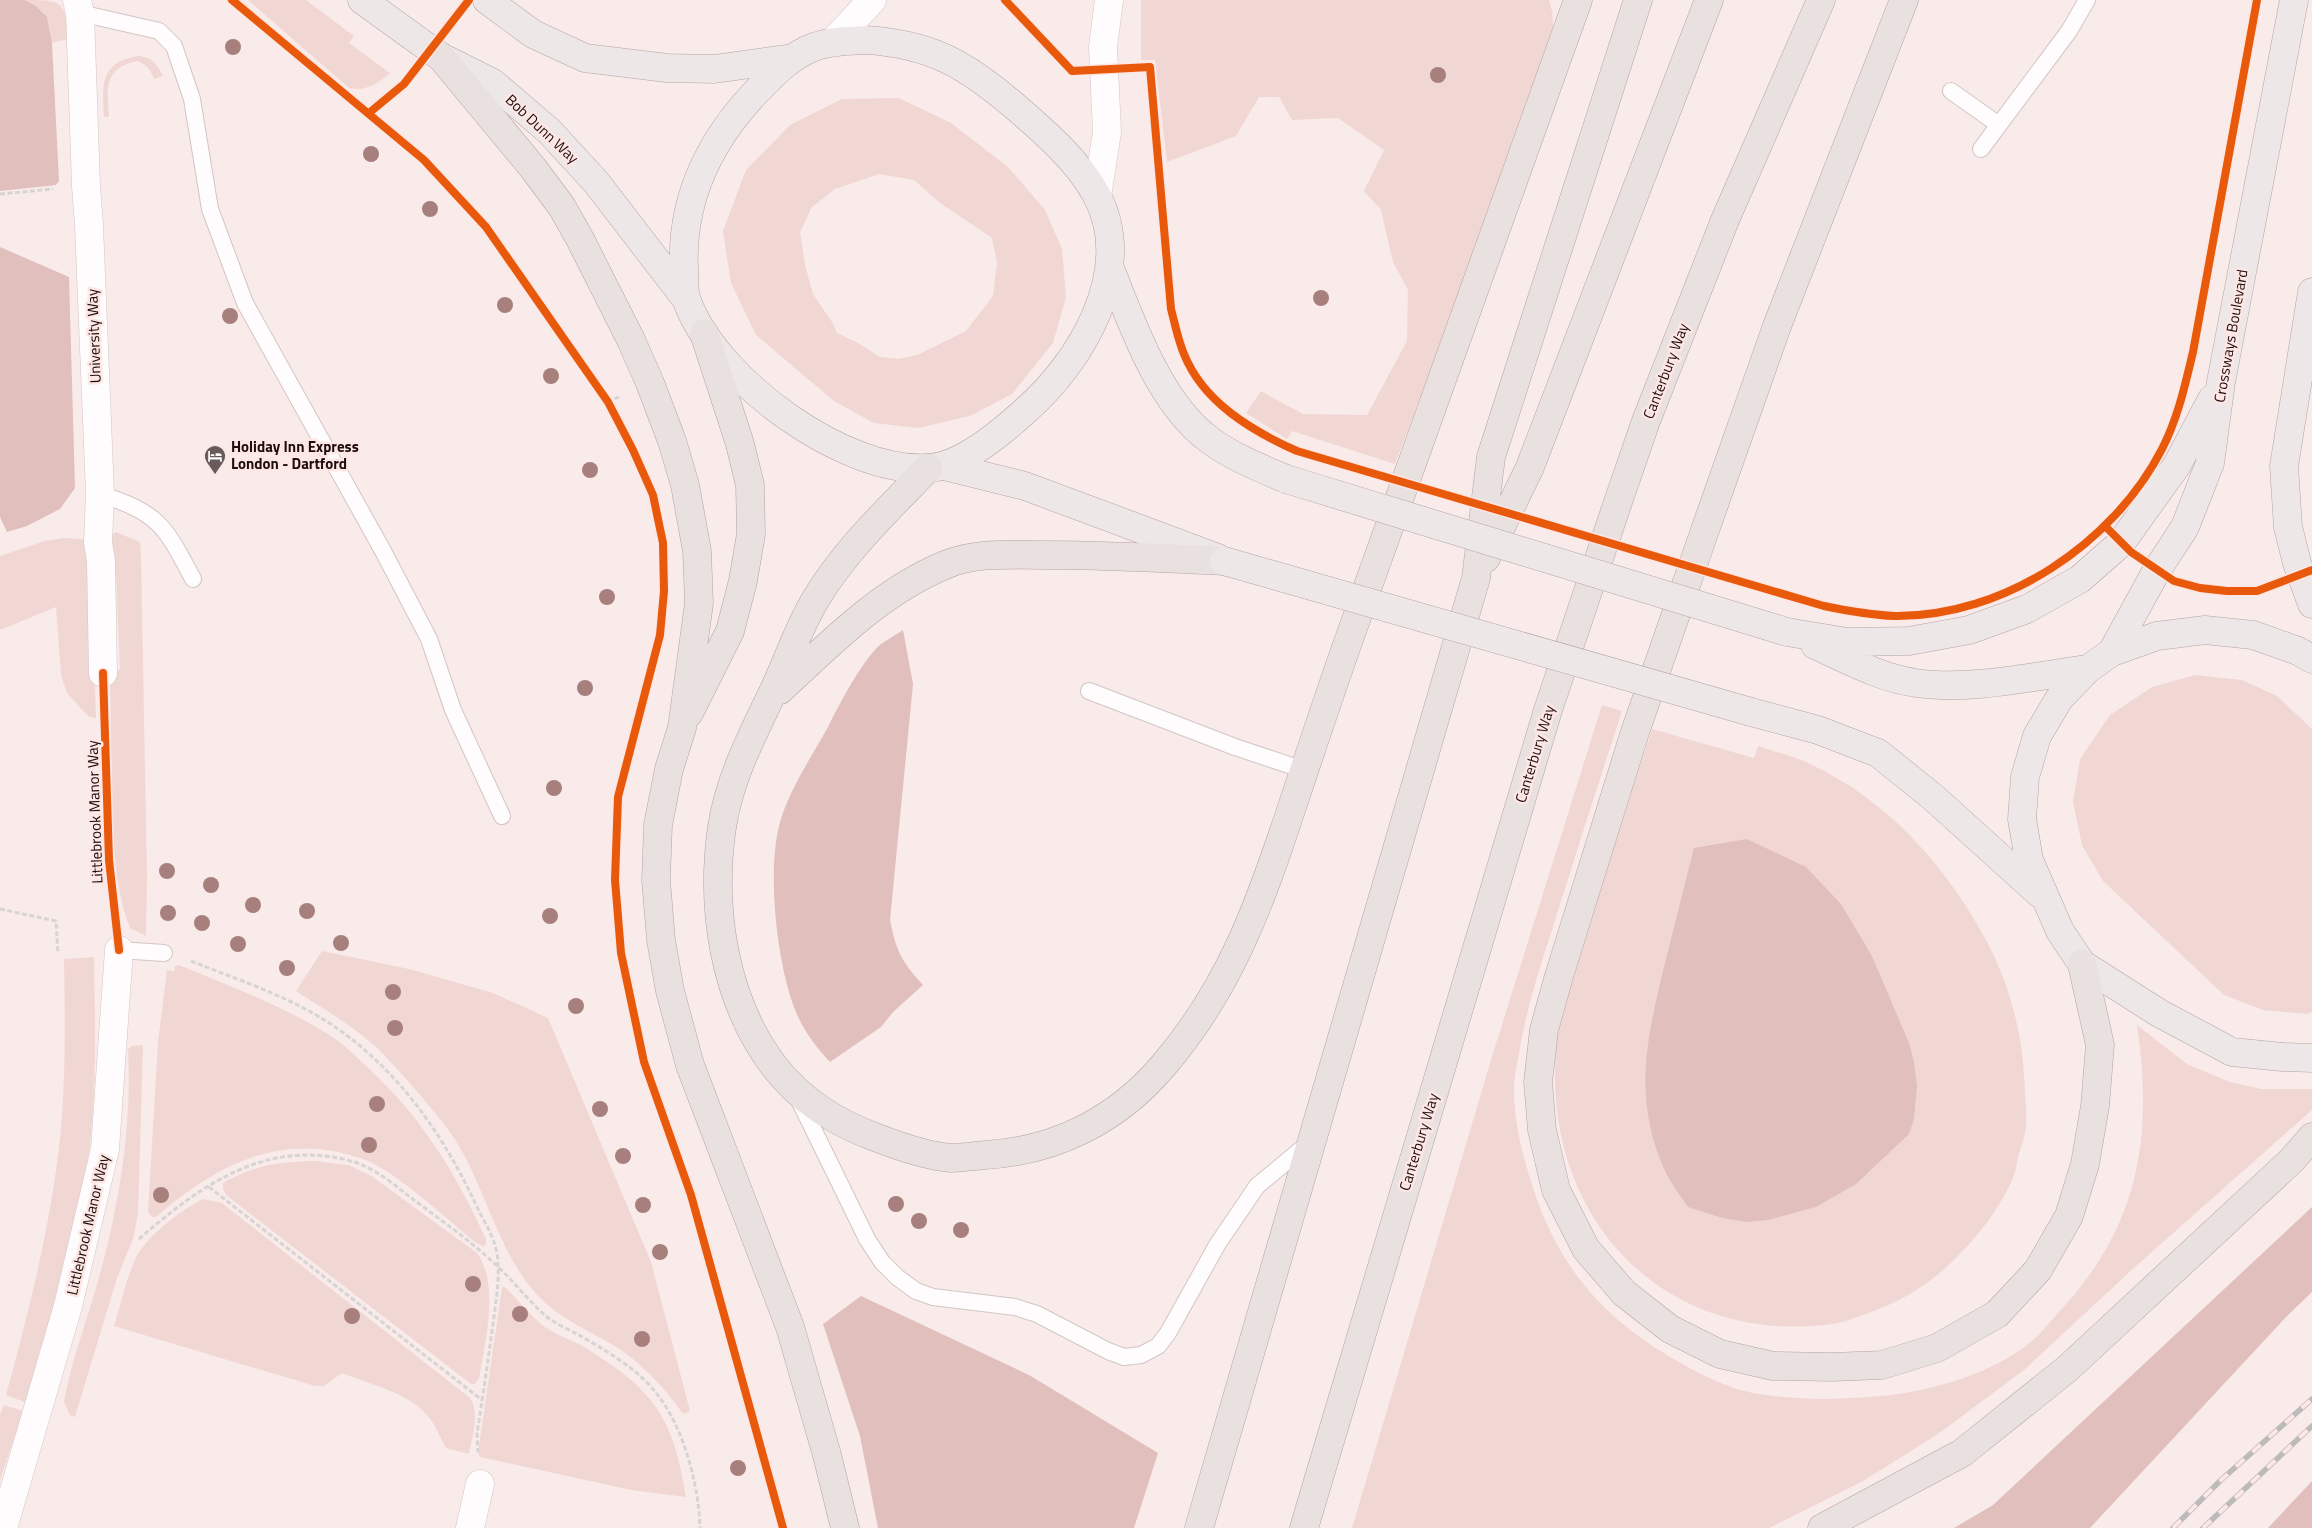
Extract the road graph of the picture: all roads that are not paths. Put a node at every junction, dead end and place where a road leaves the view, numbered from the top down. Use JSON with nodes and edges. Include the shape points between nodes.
{"nodes":[{"id":1,"x":487,"y":0,"type":"edge"},
{"id":2,"x":872,"y":0,"type":"edge"},
{"id":3,"x":1109,"y":0,"type":"edge"},
{"id":4,"x":1578,"y":0,"type":"edge"},
{"id":5,"x":1638,"y":0,"type":"edge"},
{"id":6,"x":1709,"y":0,"type":"edge"},
{"id":7,"x":1821,"y":0,"type":"edge"},
{"id":8,"x":1904,"y":0,"type":"edge"},
{"id":9,"x":2087,"y":0,"type":"edge"},
{"id":10,"x":2294,"y":0,"type":"edge"},
{"id":11,"x":78,"y":6,"type":"edge"},
{"id":12,"x":370,"y":6,"type":"edge"},
{"id":13,"x":833,"y":42,"type":"junction"},
{"id":14,"x":441,"y":57,"type":"joint"},
{"id":15,"x":793,"y":58,"type":"junction"},
{"id":16,"x":1951,"y":91,"type":"dead end"},
{"id":17,"x":486,"y":93,"type":"junction"},
{"id":18,"x":1999,"y":125,"type":"junction"},
{"id":19,"x":1982,"y":149,"type":"dead end"},
{"id":20,"x":1097,"y":196,"type":"junction"},
{"id":21,"x":1110,"y":268,"type":"junction"},
{"id":22,"x":2312,"y":292,"type":"edge"},
{"id":23,"x":686,"y":299,"type":"junction"},
{"id":24,"x":704,"y":333,"type":"junction"},
{"id":25,"x":2222,"y":382,"type":"junction"},
{"id":26,"x":936,"y":467,"type":"junction"},
{"id":27,"x":100,"y":494,"type":"junction"},
{"id":28,"x":1224,"y":561,"type":"junction"},
{"id":29,"x":1476,"y":578,"type":"junction"},
{"id":30,"x":193,"y":579,"type":"dead end"},
{"id":31,"x":2312,"y":604,"type":"edge"},
{"id":32,"x":1787,"y":632,"type":"junction"},
{"id":33,"x":2112,"y":652,"type":"junction"},
{"id":34,"x":2312,"y":659,"type":"edge"},
{"id":35,"x":2088,"y":669,"type":"junction"},
{"id":36,"x":103,"y":673,"type":"dead end"},
{"id":37,"x":1089,"y":691,"type":"dead end"},
{"id":38,"x":770,"y":700,"type":"junction"},
{"id":39,"x":682,"y":728,"type":"junction"},
{"id":40,"x":1304,"y":770,"type":"junction"},
{"id":41,"x":502,"y":816,"type":"dead end"},
{"id":42,"x":2046,"y":899,"type":"junction"},
{"id":43,"x":119,"y":950,"type":"joint"},
{"id":44,"x":164,"y":953,"type":"road end"},
{"id":45,"x":2082,"y":964,"type":"junction"},
{"id":46,"x":2312,"y":1058,"type":"edge"},
{"id":47,"x":791,"y":1084,"type":"junction"},
{"id":48,"x":2312,"y":1136,"type":"edge"},
{"id":49,"x":1312,"y":1141,"type":"junction"},
{"id":50,"x":480,"y":1484,"type":"road end"},
{"id":51,"x":3,"y":1528,"type":"edge"},
{"id":52,"x":470,"y":1528,"type":"edge"},
{"id":53,"x":845,"y":1528,"type":"edge"},
{"id":54,"x":1199,"y":1528,"type":"edge"},
{"id":55,"x":1304,"y":1528,"type":"edge"},
{"id":56,"x":1822,"y":1528,"type":"edge"}],
"edges":[{"from":1,"to":15,"type":"main road","via":[[533,34],[585,58],[667,68],[714,69]]},
{"from":2,"to":13,"type":"street"},
{"from":3,"to":20,"type":"street","via":[[1103,47],[1107,132]]},
{"from":4,"to":40,"type":"highway"},
{"from":5,"to":29,"type":"highway","via":[[1491,457]]},
{"from":6,"to":29,"type":"highway","via":[[1530,467]]},
{"from":7,"to":55,"type":"highway","name":"Canterbury Way","via":[[1724,220],[1619,500],[1548,710]]},
{"from":8,"to":45,"type":"highway","via":[[1777,326],[1635,732],[1559,976],[1544,1030],[1538,1082],[1542,1130],[1556,1190],[1586,1248],[1624,1293],[1670,1328],[1720,1354],[1773,1366],[1832,1367],[1882,1365],[1937,1348],[1997,1314],[2038,1270],[2069,1216],[2087,1155],[2100,1045]]},
{"from":9,"to":18,"type":"lane","via":[[2069,31]]},
{"from":10,"to":25,"type":"main road","name":"Crossways Boulevard"},
{"from":11,"to":27,"type":"street","name":"University Way"},
{"from":11,"to":41,"type":"lane","via":[[159,31],[174,46],[192,99],[210,209],[245,303],[429,639],[453,710]]},
{"from":12,"to":14,"type":"main road"},
{"from":13,"to":15,"type":"main road","via":[[812,47]]},
{"from":13,"to":20,"type":"main road","via":[[896,42],[921,48],[960,65],[990,85],[1054,141]]},
{"from":14,"to":17,"type":"highway"},
{"from":15,"to":23,"type":"main road","via":[[743,105],[719,138],[703,168],[687,220],[684,255]]},
{"from":16,"to":18,"type":"lane"},
{"from":17,"to":23,"type":"main road","name":"Bob Dunn Way","via":[[549,131],[596,182]]},
{"from":17,"to":39,"type":"highway","via":[[580,239],[631,340],[677,456],[693,521],[699,576],[698,611]]},
{"from":18,"to":19,"type":"lane"},
{"from":20,"to":21,"type":"main road","via":[[1111,250]]},
{"from":21,"to":26,"type":"main road","via":[[1093,322],[1070,363],[1047,391],[1014,422],[983,444]]},
{"from":21,"to":32,"type":"main road","bridge":true,"via":[[1136,335],[1180,410],[1210,441],[1246,462],[1286,479]]},
{"from":22,"to":31,"type":"main road","via":[[2284,466],[2288,527]]},
{"from":23,"to":24,"type":"main road","name":"Bob Dunn Way"},
{"from":24,"to":26,"type":"main road","name":"Bob Dunn Way","via":[[728,364],[756,391],[821,439],[877,461]]},
{"from":24,"to":39,"type":"highway","via":[[750,485],[751,534],[730,630]]},
{"from":25,"to":32,"type":"main road","via":[[2177,465],[2121,544],[2080,579],[2027,609],[1969,630],[1909,641],[1847,642]]},
{"from":25,"to":33,"type":"main road","name":"Crossways Boulevard","via":[[2210,463],[2166,575]]},
{"from":26,"to":28,"type":"main road","name":"Bob Dunn Way","via":[[1025,486]]},
{"from":26,"to":38,"type":"highway","via":[[865,533],[816,598]]},
{"from":27,"to":30,"type":"lane","via":[[125,502],[153,517],[171,537]]},
{"from":27,"to":36,"type":"street","name":"University Way","via":[[98,543]]},
{"from":28,"to":38,"type":"highway","via":[[1117,555],[984,556],[946,564],[899,588],[854,620]]},
{"from":28,"to":42,"type":"main road","name":"Bob Dunn Way","bridge":true,"via":[[1818,730],[1878,753],[1934,798]]},
{"from":29,"to":49,"type":"highway"},
{"from":32,"to":35,"type":"main road","via":[[1872,671],[1916,683],[1979,684]]},
{"from":33,"to":34,"type":"main road","via":[[2157,636],[2205,630],[2252,635]]},
{"from":33,"to":35,"type":"main road"},
{"from":35,"to":42,"type":"main road","via":[[2058,699],[2037,736],[2025,777],[2023,827],[2029,860]]},
{"from":37,"to":40,"type":"lane"},
{"from":38,"to":47,"type":"highway","via":[[747,744],[731,786],[722,823],[718,889],[726,956],[742,1009],[758,1042]]},
{"from":39,"to":53,"type":"highway","via":[[662,800],[657,845],[656,880],[670,991],[696,1082],[790,1327]]},
{"from":40,"to":47,"type":"highway","via":[[1262,898],[1235,959],[1203,1014],[1154,1075],[1122,1105],[1074,1135],[1016,1154],[951,1158],[900,1146],[857,1131],[819,1109]]},
{"from":42,"to":45,"type":"main road","via":[[2060,931]]},
{"from":43,"to":44,"type":"lane"},
{"from":43,"to":51,"type":"street","name":"Littlebrook Manor Way","via":[[105,1149],[68,1306]]},
{"from":45,"to":46,"type":"main road","via":[[2159,1013],[2232,1052]]},
{"from":47,"to":49,"type":"lane","via":[[867,1239],[897,1278],[916,1291],[933,1297],[1016,1308],[1037,1314],[1124,1357],[1141,1355],[1158,1346],[1217,1245],[1257,1186]]},
{"from":48,"to":56,"type":"highway","via":[[2292,1160],[2060,1375],[1962,1453]]},
{"from":49,"to":54,"type":"highway"},
{"from":50,"to":52,"type":"street"}]}
